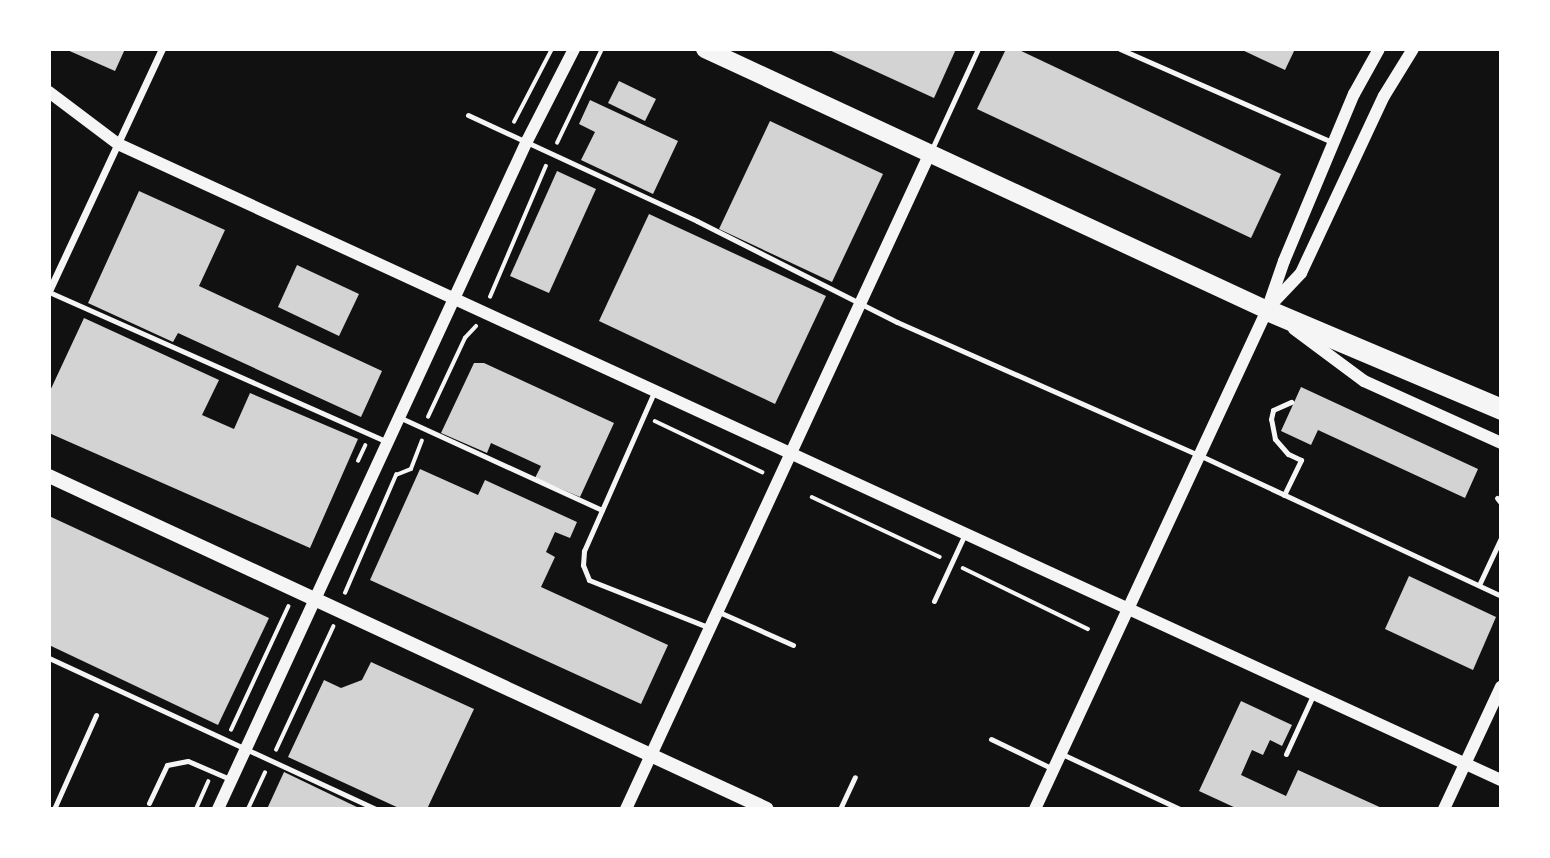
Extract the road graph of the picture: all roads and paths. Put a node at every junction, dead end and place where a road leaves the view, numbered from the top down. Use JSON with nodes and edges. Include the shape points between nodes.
{"nodes":[{"id":1,"x":162,"y":49,"type":"edge"},
{"id":2,"x":552,"y":49,"type":"edge"},
{"id":3,"x":574,"y":49,"type":"edge"},
{"id":4,"x":602,"y":49,"type":"edge"},
{"id":5,"x":705,"y":49,"type":"edge"},
{"id":6,"x":978,"y":49,"type":"edge"},
{"id":7,"x":1120,"y":49,"type":"edge"},
{"id":8,"x":1379,"y":49,"type":"edge"},
{"id":9,"x":1413,"y":49,"type":"edge"},
{"id":10,"x":49,"y":92,"type":"edge"},
{"id":11,"x":468,"y":115,"type":"dead end"},
{"id":12,"x":512,"y":128,"type":"dead end"},
{"id":13,"x":527,"y":141,"type":"junction"},
{"id":14,"x":118,"y":144,"type":"junction"},
{"id":15,"x":1335,"y":144,"type":"junction"},
{"id":16,"x":555,"y":147,"type":"dead end"},
{"id":17,"x":930,"y":153,"type":"junction"},
{"id":18,"x":545,"y":167,"type":"dead end"},
{"id":19,"x":51,"y":281,"type":"edge"},
{"id":20,"x":49,"y":292,"type":"edge"},
{"id":21,"x":492,"y":292,"type":"dead end"},
{"id":22,"x":455,"y":297,"type":"junction"},
{"id":23,"x":861,"y":301,"type":"junction"},
{"id":24,"x":1267,"y":310,"type":"junction"},
{"id":25,"x":474,"y":330,"type":"dead end"},
{"id":26,"x":655,"y":389,"type":"junction"},
{"id":27,"x":1291,"y":402,"type":"dead end"},
{"id":28,"x":1501,"y":409,"type":"edge"},
{"id":29,"x":644,"y":415,"type":"junction"},
{"id":30,"x":399,"y":418,"type":"junction"},
{"id":31,"x":427,"y":429,"type":"junction"},
{"id":32,"x":387,"y":442,"type":"junction"},
{"id":33,"x":1501,"y":443,"type":"edge"},
{"id":34,"x":793,"y":453,"type":"junction"},
{"id":35,"x":1199,"y":455,"type":"junction"},
{"id":36,"x":762,"y":472,"type":"dead end"},
{"id":37,"x":49,"y":476,"type":"edge"},
{"id":38,"x":1284,"y":495,"type":"junction"},
{"id":39,"x":601,"y":510,"type":"junction"},
{"id":40,"x":965,"y":533,"type":"junction"},
{"id":41,"x":1501,"y":538,"type":"edge"},
{"id":42,"x":349,"y":584,"type":"dead end"},
{"id":43,"x":1479,"y":585,"type":"junction"},
{"id":44,"x":1501,"y":596,"type":"edge"},
{"id":45,"x":315,"y":599,"type":"junction"},
{"id":46,"x":934,"y":601,"type":"dead end"},
{"id":47,"x":1128,"y":607,"type":"junction"},
{"id":48,"x":718,"y":611,"type":"junction"},
{"id":49,"x":281,"y":619,"type":"dead end"},
{"id":50,"x":710,"y":628,"type":"junction"},
{"id":51,"x":331,"y":634,"type":"dead end"},
{"id":52,"x":793,"y":645,"type":"dead end"},
{"id":53,"x":49,"y":658,"type":"edge"},
{"id":54,"x":1501,"y":687,"type":"edge"},
{"id":55,"x":1314,"y":693,"type":"junction"},
{"id":56,"x":96,"y":715,"type":"dead end"},
{"id":57,"x":231,"y":731,"type":"dead end"},
{"id":58,"x":991,"y":739,"type":"dead end"},
{"id":59,"x":245,"y":749,"type":"junction"},
{"id":60,"x":1060,"y":753,"type":"junction"},
{"id":61,"x":1286,"y":754,"type":"dead end"},
{"id":62,"x":651,"y":755,"type":"junction"},
{"id":63,"x":271,"y":761,"type":"junction"},
{"id":64,"x":1465,"y":763,"type":"junction"},
{"id":65,"x":1053,"y":769,"type":"junction"},
{"id":66,"x":855,"y":777,"type":"dead end"},
{"id":67,"x":232,"y":780,"type":"junction"},
{"id":68,"x":1501,"y":780,"type":"edge"},
{"id":69,"x":207,"y":785,"type":"dead end"},
{"id":70,"x":149,"y":803,"type":"dead end"},
{"id":71,"x":54,"y":809,"type":"edge"},
{"id":72,"x":196,"y":809,"type":"edge"},
{"id":73,"x":218,"y":809,"type":"edge"},
{"id":74,"x":248,"y":809,"type":"edge"},
{"id":75,"x":376,"y":809,"type":"edge"},
{"id":76,"x":626,"y":809,"type":"edge"},
{"id":77,"x":767,"y":809,"type":"edge"},
{"id":78,"x":840,"y":809,"type":"edge"},
{"id":79,"x":1035,"y":809,"type":"edge"},
{"id":80,"x":1180,"y":809,"type":"edge"},
{"id":81,"x":1444,"y":809,"type":"edge"}],
"edges":[{"from":1,"to":14,"type":"street"},
{"from":2,"to":12,"type":"path"},
{"from":3,"to":13,"type":"street"},
{"from":4,"to":16,"type":"path"},
{"from":5,"to":17,"type":"main road"},
{"from":6,"to":17,"type":"lane"},
{"from":7,"to":15,"type":"lane"},
{"from":8,"to":15,"type":"street","via":[[1354,94]]},
{"from":9,"to":24,"type":"street","via":[[1384,96],[1301,273]]},
{"from":10,"to":14,"type":"street"},
{"from":11,"to":13,"type":"lane"},
{"from":13,"to":22,"type":"street"},
{"from":13,"to":23,"type":"lane"},
{"from":14,"to":19,"type":"street"},
{"from":14,"to":22,"type":"street"},
{"from":15,"to":24,"type":"street"},
{"from":17,"to":23,"type":"street"},
{"from":17,"to":24,"type":"main road"},
{"from":18,"to":21,"type":"path"},
{"from":19,"to":20,"type":"street"},
{"from":20,"to":32,"type":"lane"},
{"from":22,"to":26,"type":"street"},
{"from":22,"to":30,"type":"street"},
{"from":23,"to":34,"type":"street"},
{"from":23,"to":35,"type":"lane","via":[[934,339]]},
{"from":24,"to":28,"type":"highway"},
{"from":24,"to":33,"type":"street","via":[[1364,381]]},
{"from":24,"to":35,"type":"street"},
{"from":25,"to":31,"type":"path","via":[[465,338],[428,415]]},
{"from":26,"to":29,"type":"lane"},
{"from":26,"to":34,"type":"street"},
{"from":27,"to":38,"type":"lane","via":[[1273,410],[1271,419],[1275,439],[1288,454],[1301,460]]},
{"from":29,"to":36,"type":"path"},
{"from":29,"to":39,"type":"lane"},
{"from":30,"to":31,"type":"lane"},
{"from":30,"to":32,"type":"street"},
{"from":31,"to":39,"type":"lane"},
{"from":31,"to":42,"type":"path","via":[[411,469],[396,475]]},
{"from":32,"to":45,"type":"street"},
{"from":34,"to":40,"type":"street"},
{"from":34,"to":48,"type":"street"},
{"from":35,"to":38,"type":"lane"},
{"from":35,"to":47,"type":"street"},
{"from":37,"to":45,"type":"main road"},
{"from":38,"to":43,"type":"lane"},
{"from":39,"to":50,"type":"lane","via":[[584,551],[589,580]]},
{"from":40,"to":46,"type":"lane"},
{"from":40,"to":47,"type":"street"},
{"from":41,"to":43,"type":"lane"},
{"from":43,"to":44,"type":"lane"},
{"from":45,"to":59,"type":"street"},
{"from":45,"to":62,"type":"main road"},
{"from":47,"to":55,"type":"street"},
{"from":47,"to":60,"type":"street"},
{"from":48,"to":50,"type":"street"},
{"from":48,"to":52,"type":"lane"},
{"from":49,"to":57,"type":"path"},
{"from":50,"to":62,"type":"street"},
{"from":51,"to":63,"type":"path"},
{"from":53,"to":59,"type":"lane"},
{"from":54,"to":64,"type":"street"},
{"from":55,"to":61,"type":"lane"},
{"from":55,"to":64,"type":"street"},
{"from":56,"to":71,"type":"lane"},
{"from":58,"to":65,"type":"lane"},
{"from":59,"to":63,"type":"lane"},
{"from":59,"to":67,"type":"street"},
{"from":60,"to":65,"type":"street"},
{"from":60,"to":80,"type":"lane"},
{"from":62,"to":76,"type":"street"},
{"from":62,"to":77,"type":"main road"},
{"from":63,"to":74,"type":"path"},
{"from":63,"to":75,"type":"lane"},
{"from":64,"to":68,"type":"street"},
{"from":64,"to":81,"type":"street"},
{"from":65,"to":79,"type":"street"},
{"from":66,"to":78,"type":"lane"},
{"from":67,"to":70,"type":"lane","via":[[188,761],[167,765]]},
{"from":67,"to":73,"type":"street"},
{"from":69,"to":72,"type":"path"}]}
